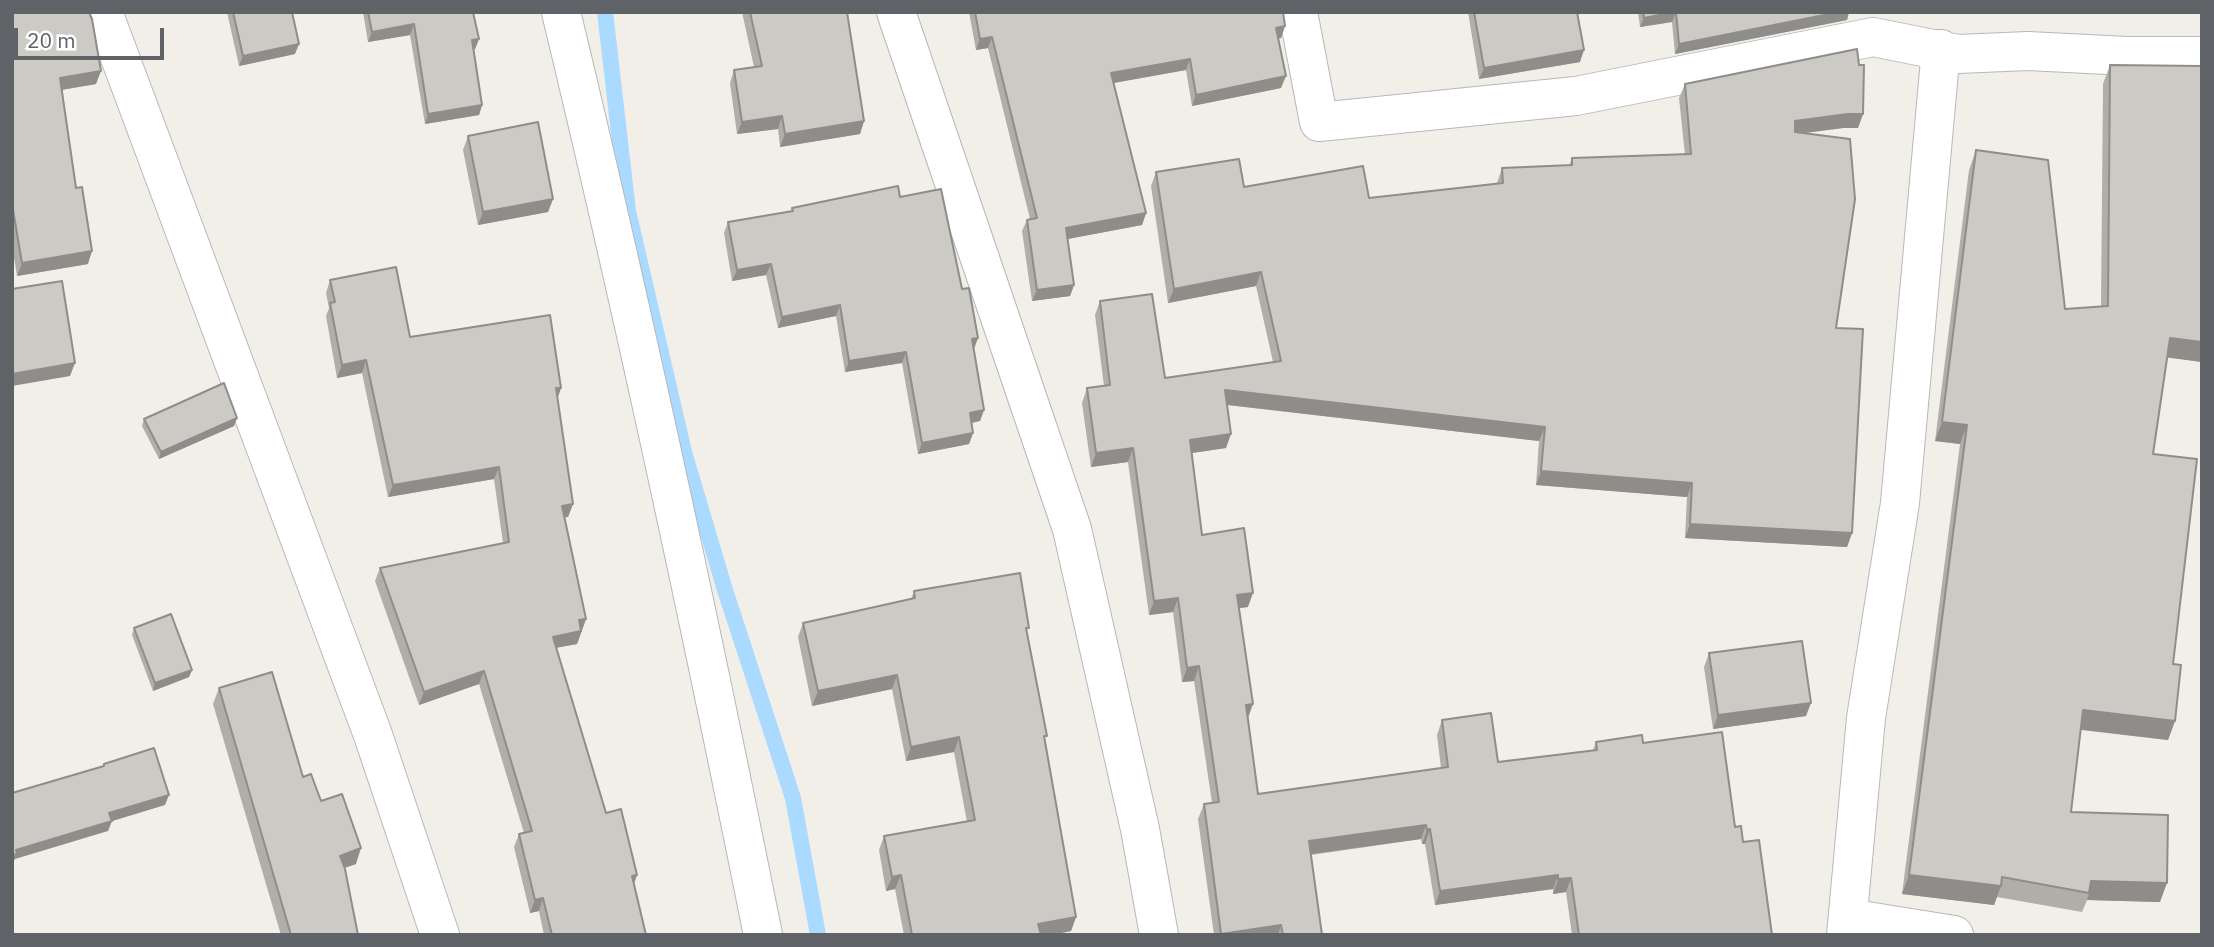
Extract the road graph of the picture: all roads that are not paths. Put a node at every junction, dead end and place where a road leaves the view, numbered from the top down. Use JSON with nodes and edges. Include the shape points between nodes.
{"nodes":[{"id":1,"x":103,"y":12,"type":"edge"},
{"id":2,"x":561,"y":12,"type":"edge"},
{"id":3,"x":896,"y":12,"type":"edge"},
{"id":4,"x":1298,"y":12,"type":"edge"},
{"id":5,"x":1941,"y":50,"type":"junction"},
{"id":6,"x":2202,"y":56,"type":"edge"},
{"id":7,"x":1847,"y":926,"type":"edge"},
{"id":8,"x":440,"y":935,"type":"edge"},
{"id":9,"x":763,"y":935,"type":"edge"},
{"id":10,"x":1159,"y":935,"type":"edge"},
{"id":11,"x":1954,"y":935,"type":"edge"}],
"edges":[{"from":1,"to":8,"type":"street","via":[[373,735]]},
{"from":2,"to":9,"type":"street","via":[[697,609]]},
{"from":3,"to":10,"type":"street","via":[[1072,529],[1140,829]]},
{"from":4,"to":5,"type":"street","via":[[1319,122],[1576,96],[1872,37]]},
{"from":5,"to":6,"type":"street","via":[[1958,54],[2028,51]]},
{"from":5,"to":7,"type":"street","via":[[1900,503],[1866,718]]},
{"from":7,"to":11,"type":"street"}]}
